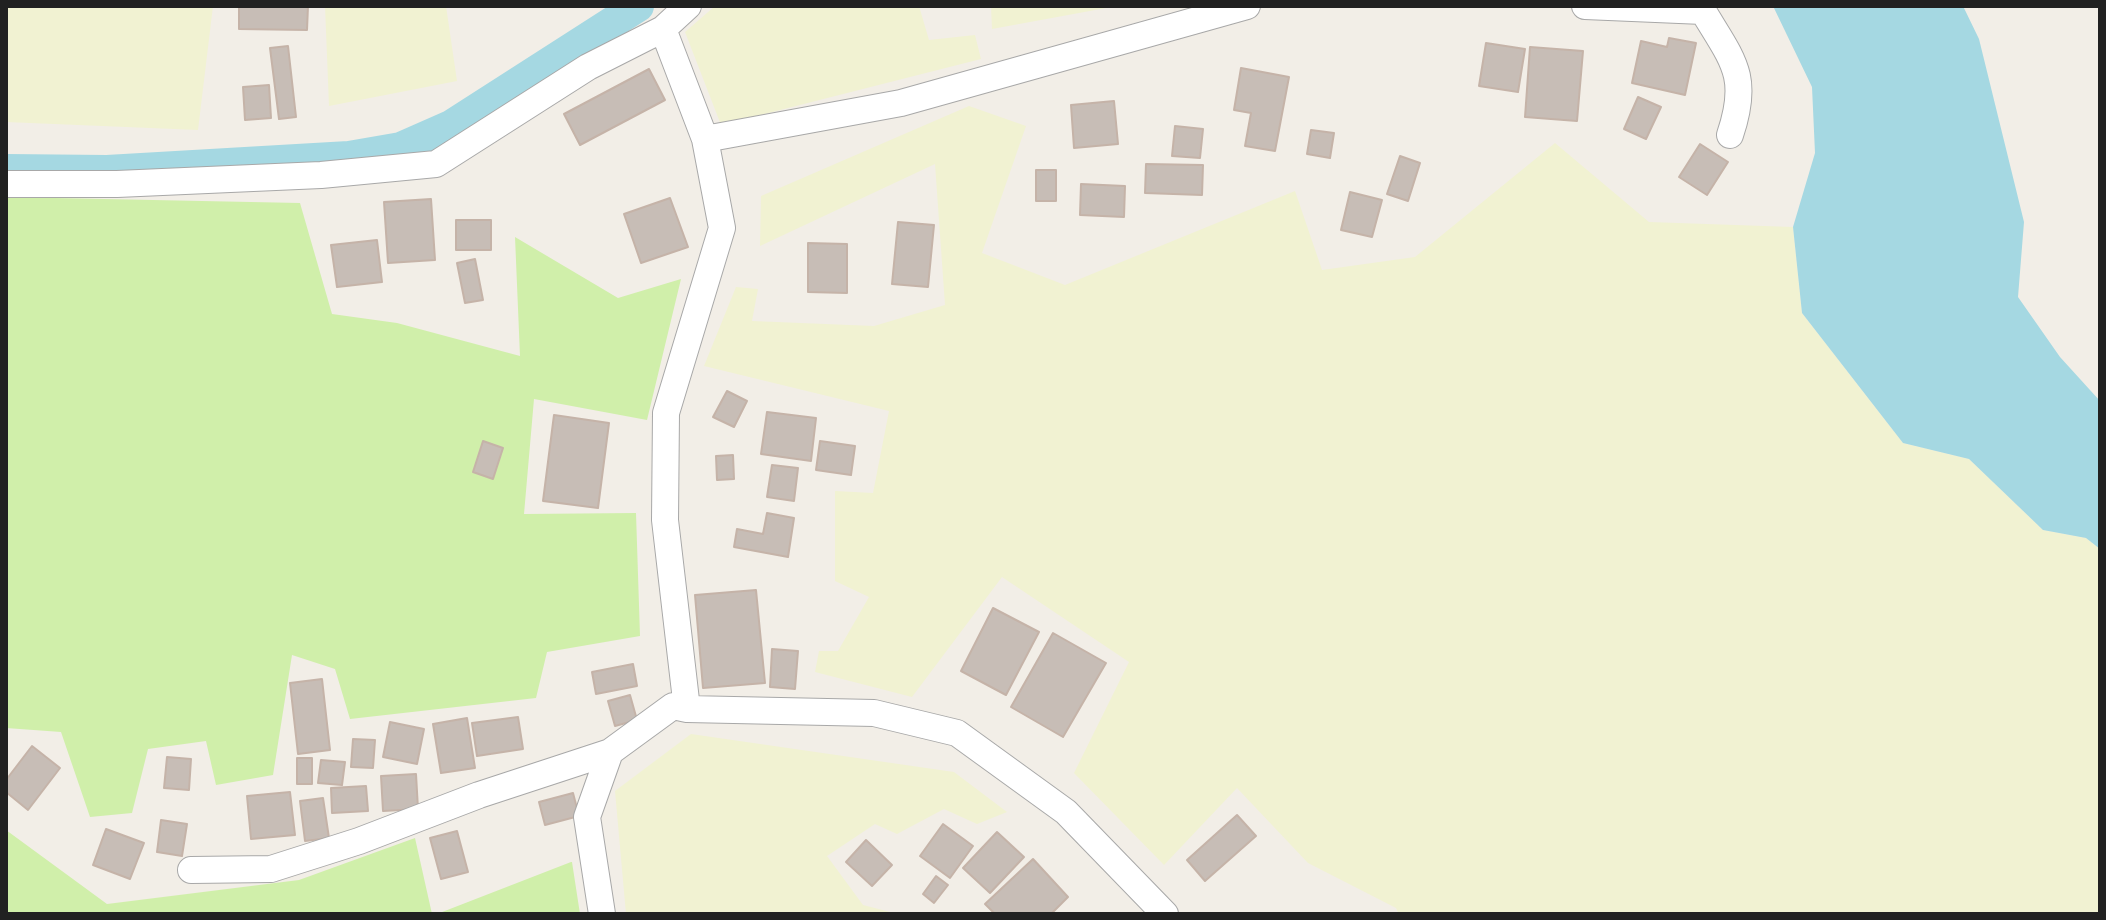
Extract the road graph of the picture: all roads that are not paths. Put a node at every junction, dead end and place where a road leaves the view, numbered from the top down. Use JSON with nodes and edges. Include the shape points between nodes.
{"nodes":[{"id":1,"x":688,"y":6,"type":"edge"},
{"id":2,"x":1247,"y":6,"type":"edge"},
{"id":3,"x":1585,"y":6,"type":"edge"},
{"id":4,"x":663,"y":29,"type":"junction"},
{"id":5,"x":1730,"y":135,"type":"dead end"},
{"id":6,"x":705,"y":139,"type":"junction"},
{"id":7,"x":6,"y":184,"type":"edge"},
{"id":8,"x":687,"y":709,"type":"junction"},
{"id":9,"x":610,"y":752,"type":"junction"},
{"id":10,"x":191,"y":870,"type":"dead end"},
{"id":11,"x":602,"y":914,"type":"edge"},
{"id":12,"x":1165,"y":914,"type":"edge"}],
"edges":[{"from":1,"to":4,"type":"street"},
{"from":2,"to":6,"type":"street","via":[[901,103]]},
{"from":3,"to":5,"type":"street","via":[[1703,11],[1739,80],[1741,102]]},
{"from":4,"to":6,"type":"street"},
{"from":4,"to":7,"type":"street","via":[[588,67],[436,164],[321,175]]},
{"from":6,"to":8,"type":"street","via":[[722,228],[666,413],[665,520]]},
{"from":8,"to":9,"type":"street","via":[[673,706]]},
{"from":8,"to":12,"type":"street","via":[[874,713],[957,733],[1066,812]]},
{"from":9,"to":10,"type":"street","via":[[271,869]]},
{"from":9,"to":11,"type":"street","via":[[587,817]]}]}
